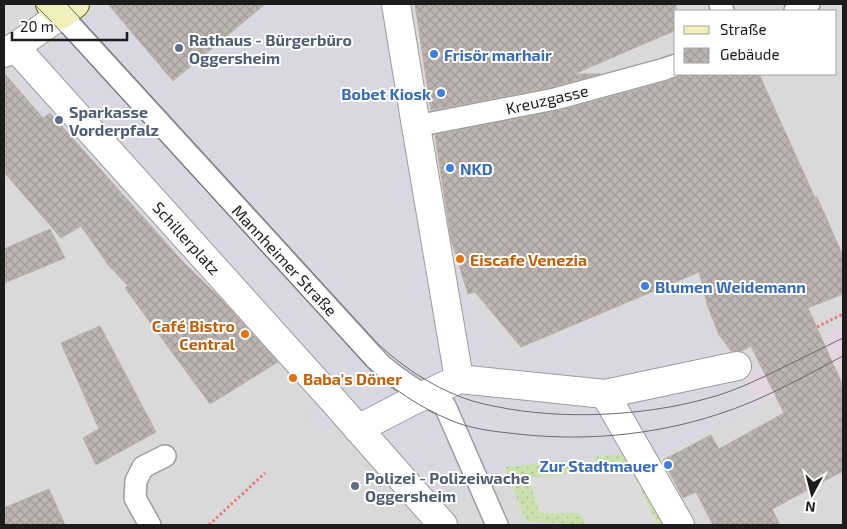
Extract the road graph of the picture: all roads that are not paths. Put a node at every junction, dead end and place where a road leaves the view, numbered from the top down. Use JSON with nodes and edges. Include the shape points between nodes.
{"nodes":[{"id":1,"x":396,"y":4,"type":"edge"},
{"id":2,"x":809,"y":4,"type":"edge"},
{"id":3,"x":62,"y":8,"type":"edge"},
{"id":4,"x":797,"y":10,"type":"edge"},
{"id":5,"x":9,"y":50,"type":"edge"},
{"id":6,"x":674,"y":65,"type":"edge"},
{"id":7,"x":416,"y":126,"type":"junction"},
{"id":8,"x":737,"y":366,"type":"dead end"},
{"id":9,"x":459,"y":379,"type":"junction"},
{"id":10,"x":604,"y":394,"type":"junction"},
{"id":11,"x":424,"y":396,"type":"junction"},
{"id":12,"x":358,"y":429,"type":"junction"},
{"id":13,"x":165,"y":456,"type":"dead end"},
{"id":14,"x":150,"y":525,"type":"edge"},
{"id":15,"x":443,"y":525,"type":"edge"},
{"id":16,"x":496,"y":525,"type":"edge"},
{"id":17,"x":680,"y":525,"type":"edge"}],
"edges":[{"from":1,"to":7,"type":"street"},
{"from":2,"to":4,"type":"lane"},
{"from":3,"to":5,"type":"street"},
{"from":3,"to":11,"type":"lane","name":"Mannheimer Straße","via":[[381,365]]},
{"from":5,"to":12,"type":"street","name":"Schillerplatz"},
{"from":6,"to":7,"type":"lane","name":"Kreuzgasse","via":[[555,99]]},
{"from":7,"to":9,"type":"street"},
{"from":8,"to":10,"type":"street"},
{"from":9,"to":10,"type":"street"},
{"from":9,"to":11,"type":"street"},
{"from":10,"to":17,"type":"street"},
{"from":11,"to":12,"type":"street"},
{"from":11,"to":16,"type":"lane","name":"Mannheimer Straße","via":[[445,406]]},
{"from":12,"to":15,"type":"street","name":"Schillerplatz"},
{"from":13,"to":14,"type":"lane","via":[[143,467],[136,481],[135,498]]}]}
